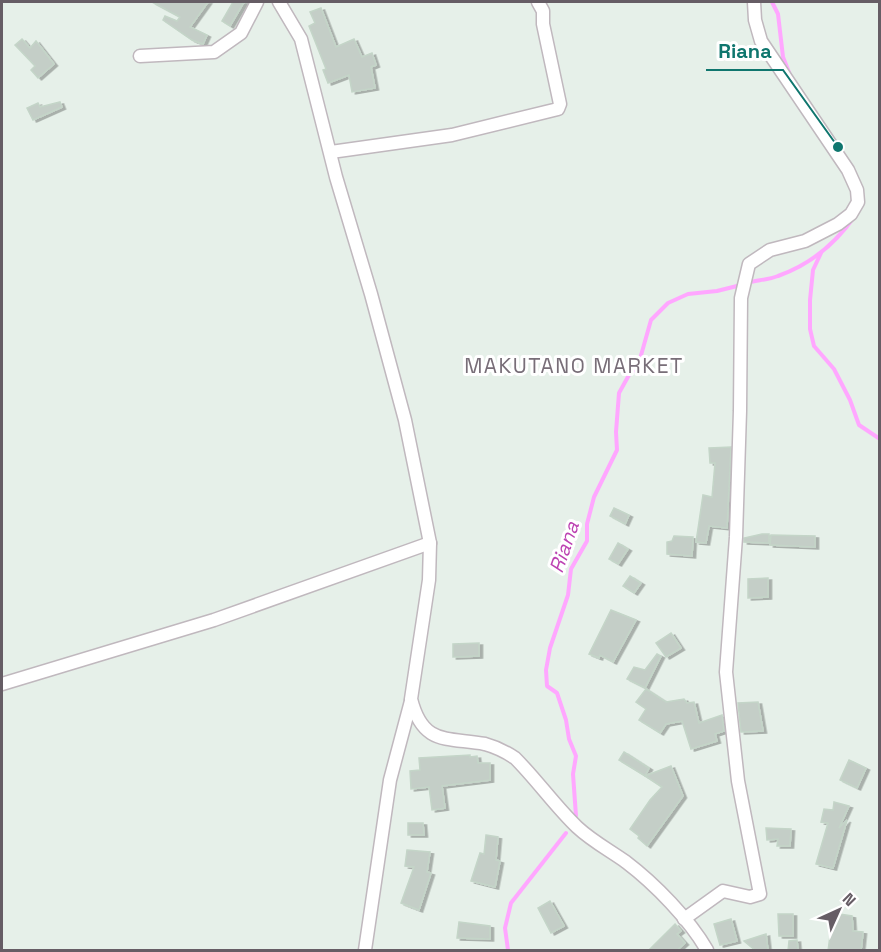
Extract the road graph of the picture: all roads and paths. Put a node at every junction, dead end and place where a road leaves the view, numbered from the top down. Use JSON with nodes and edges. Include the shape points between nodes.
{"nodes":[{"id":1,"x":257,"y":2,"type":"edge"},
{"id":2,"x":279,"y":2,"type":"edge"},
{"id":3,"x":538,"y":2,"type":"edge"},
{"id":4,"x":754,"y":2,"type":"edge"},
{"id":5,"x":140,"y":56,"type":"dead end"},
{"id":6,"x":331,"y":152,"type":"junction"},
{"id":7,"x":430,"y":543,"type":"junction"},
{"id":8,"x":2,"y":684,"type":"edge"},
{"id":9,"x":411,"y":699,"type":"junction"},
{"id":10,"x":684,"y":919,"type":"junction"},
{"id":11,"x":365,"y":951,"type":"edge"},
{"id":12,"x":707,"y":951,"type":"edge"}],
"edges":[{"from":1,"to":5,"type":"street","via":[[241,33],[214,52]]},
{"from":2,"to":6,"type":"street","via":[[301,39]]},
{"from":3,"to":6,"type":"street","via":[[543,11],[558,109],[452,135]]},
{"from":4,"to":10,"type":"street","via":[[761,41],[848,170],[858,202],[838,224],[806,241],[770,250],[748,264],[741,298],[737,525],[726,672],[738,781],[760,894],[750,897],[723,891]]},
{"from":6,"to":7,"type":"street","via":[[405,420]]},
{"from":7,"to":8,"type":"street","via":[[214,620]]},
{"from":7,"to":9,"type":"street","via":[[429,580]]},
{"from":9,"to":10,"type":"street","via":[[415,716],[434,735],[486,745],[515,758],[578,828],[627,863]]},
{"from":9,"to":11,"type":"street","via":[[390,780]]},
{"from":10,"to":12,"type":"street"}]}
